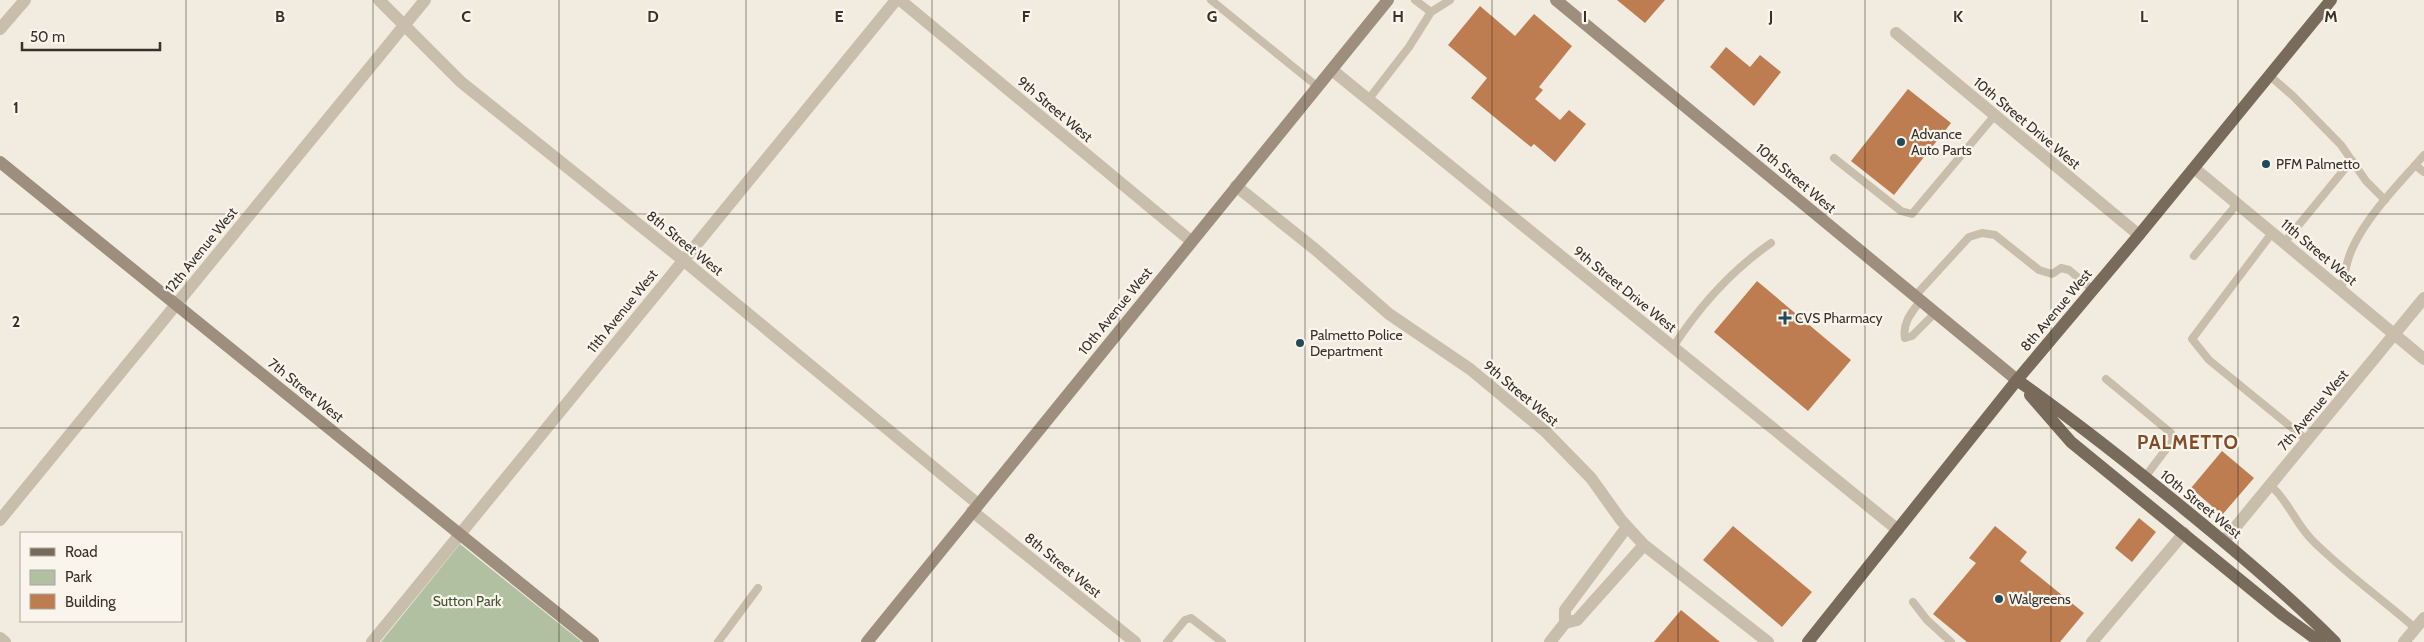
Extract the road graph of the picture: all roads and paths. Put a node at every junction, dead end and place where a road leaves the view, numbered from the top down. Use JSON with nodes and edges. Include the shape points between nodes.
{"nodes":[{"id":1,"x":25,"y":0,"type":"edge"},
{"id":2,"x":379,"y":0,"type":"edge"},
{"id":3,"x":425,"y":0,"type":"edge"},
{"id":4,"x":898,"y":0,"type":"edge"},
{"id":5,"x":1211,"y":0,"type":"edge"},
{"id":6,"x":1388,"y":0,"type":"edge"},
{"id":7,"x":1415,"y":0,"type":"edge"},
{"id":8,"x":1450,"y":0,"type":"edge"},
{"id":9,"x":1556,"y":0,"type":"edge"},
{"id":10,"x":2331,"y":0,"type":"edge"},
{"id":11,"x":1431,"y":12,"type":"junction"},
{"id":12,"x":404,"y":26,"type":"junction"},
{"id":13,"x":0,"y":29,"type":"edge"},
{"id":14,"x":1896,"y":33,"type":"dead end"},
{"id":15,"x":1332,"y":70,"type":"junction"},
{"id":16,"x":2270,"y":76,"type":"junction"},
{"id":17,"x":1318,"y":86,"type":"junction"},
{"id":18,"x":1368,"y":100,"type":"junction"},
{"id":19,"x":1995,"y":115,"type":"junction"},
{"id":20,"x":2424,"y":155,"type":"edge"},
{"id":21,"x":1834,"y":158,"type":"dead end"},
{"id":22,"x":2352,"y":160,"type":"junction"},
{"id":23,"x":0,"y":162,"type":"edge"},
{"id":24,"x":2415,"y":165,"type":"junction"},
{"id":25,"x":2194,"y":168,"type":"junction"},
{"id":26,"x":2424,"y":172,"type":"edge"},
{"id":27,"x":1236,"y":186,"type":"junction"},
{"id":28,"x":2385,"y":200,"type":"junction"},
{"id":29,"x":2237,"y":204,"type":"junction"},
{"id":30,"x":2272,"y":233,"type":"junction"},
{"id":31,"x":2139,"y":235,"type":"junction"},
{"id":32,"x":1191,"y":241,"type":"junction"},
{"id":33,"x":1771,"y":243,"type":"dead end"},
{"id":34,"x":2284,"y":243,"type":"junction"},
{"id":35,"x":2194,"y":256,"type":"dead end"},
{"id":36,"x":683,"y":260,"type":"junction"},
{"id":37,"x":2093,"y":290,"type":"junction"},
{"id":38,"x":2341,"y":290,"type":"junction"},
{"id":39,"x":1918,"y":298,"type":"junction"},
{"id":40,"x":2424,"y":298,"type":"edge"},
{"id":41,"x":176,"y":304,"type":"junction"},
{"id":42,"x":1936,"y":313,"type":"junction"},
{"id":43,"x":2394,"y":335,"type":"junction"},
{"id":44,"x":1673,"y":347,"type":"junction"},
{"id":45,"x":2424,"y":359,"type":"edge"},
{"id":46,"x":2106,"y":379,"type":"dead end"},
{"id":47,"x":2017,"y":380,"type":"junction"},
{"id":48,"x":2308,"y":440,"type":"junction"},
{"id":49,"x":2145,"y":477,"type":"junction"},
{"id":50,"x":2270,"y":485,"type":"junction"},
{"id":51,"x":975,"y":507,"type":"junction"},
{"id":52,"x":0,"y":520,"type":"edge"},
{"id":53,"x":1626,"y":527,"type":"junction"},
{"id":54,"x":1898,"y":530,"type":"junction"},
{"id":55,"x":2184,"y":533,"type":"junction"},
{"id":56,"x":460,"y":534,"type":"junction"},
{"id":57,"x":2224,"y":541,"type":"junction"},
{"id":58,"x":1644,"y":544,"type":"junction"},
{"id":59,"x":758,"y":588,"type":"dead end"},
{"id":60,"x":1913,"y":602,"type":"dead end"},
{"id":61,"x":2424,"y":618,"type":"edge"},
{"id":62,"x":1565,"y":623,"type":"junction"},
{"id":63,"x":2416,"y":628,"type":"junction"},
{"id":64,"x":0,"y":638,"type":"edge"},
{"id":65,"x":5,"y":642,"type":"edge"},
{"id":66,"x":372,"y":642,"type":"edge"},
{"id":67,"x":593,"y":642,"type":"edge"},
{"id":68,"x":718,"y":642,"type":"edge"},
{"id":69,"x":866,"y":642,"type":"edge"},
{"id":70,"x":1135,"y":642,"type":"edge"},
{"id":71,"x":1167,"y":642,"type":"edge"},
{"id":72,"x":1222,"y":642,"type":"edge"},
{"id":73,"x":1550,"y":642,"type":"edge"},
{"id":74,"x":1768,"y":642,"type":"edge"},
{"id":75,"x":1808,"y":642,"type":"edge"},
{"id":76,"x":1951,"y":642,"type":"edge"},
{"id":77,"x":2092,"y":642,"type":"edge"},
{"id":78,"x":2320,"y":642,"type":"edge"},
{"id":79,"x":2335,"y":642,"type":"edge"},
{"id":80,"x":2404,"y":642,"type":"edge"}],
"edges":[{"from":1,"to":13,"type":"street"},
{"from":2,"to":12,"type":"street","name":"8th Street West"},
{"from":3,"to":12,"type":"street","name":"12th Avenue West"},
{"from":4,"to":32,"type":"street","name":"9th Street West"},
{"from":4,"to":36,"type":"street","name":"11th Avenue West"},
{"from":5,"to":17,"type":"lane"},
{"from":6,"to":15,"type":"street","name":"10th Avenue West"},
{"from":7,"to":11,"type":"lane"},
{"from":8,"to":11,"type":"lane"},
{"from":9,"to":39,"type":"street","name":"10th Street West"},
{"from":10,"to":16,"type":"main road","name":"8th Avenue West"},
{"from":11,"to":18,"type":"lane"},
{"from":12,"to":36,"type":"street","name":"8th Street West","via":[[461,82]]},
{"from":12,"to":41,"type":"street","name":"12th Avenue West"},
{"from":14,"to":19,"type":"street","name":"10th Street Drive West"},
{"from":15,"to":17,"type":"street","name":"10th Avenue West"},
{"from":15,"to":18,"type":"street","name":"9th Street Drive West"},
{"from":16,"to":22,"type":"lane","via":[[2341,145]]},
{"from":16,"to":25,"type":"main road","name":"8th Avenue West"},
{"from":17,"to":27,"type":"street","name":"10th Avenue West"},
{"from":18,"to":44,"type":"street","name":"9th Street Drive West"},
{"from":19,"to":21,"type":"lane","via":[[1912,214],[1901,211]]},
{"from":19,"to":31,"type":"street","name":"10th Street Drive West"},
{"from":20,"to":24,"type":"lane"},
{"from":22,"to":28,"type":"lane","via":[[2366,181]]},
{"from":22,"to":34,"type":"lane"},
{"from":23,"to":41,"type":"street","name":"7th Street West"},
{"from":24,"to":26,"type":"lane"},
{"from":24,"to":28,"type":"lane"},
{"from":25,"to":29,"type":"street","name":"11th Street West"},
{"from":25,"to":31,"type":"main road","name":"8th Avenue West"},
{"from":27,"to":32,"type":"street","name":"10th Avenue West"},
{"from":27,"to":53,"type":"street","name":"9th Street West","via":[[1389,314],[1470,369],[1546,432],[1591,478]]},
{"from":28,"to":38,"type":"lane","via":[[2351,251]]},
{"from":29,"to":30,"type":"street","name":"11th Street West"},
{"from":29,"to":35,"type":"lane"},
{"from":30,"to":34,"type":"street","name":"11th Street West"},
{"from":30,"to":48,"type":"lane","via":[[2192,339],[2209,360]]},
{"from":31,"to":37,"type":"main road","name":"8th Avenue West"},
{"from":32,"to":51,"type":"street","name":"10th Avenue West"},
{"from":33,"to":44,"type":"lane","via":[[1742,265],[1713,295]]},
{"from":34,"to":38,"type":"street","name":"11th Street West"},
{"from":36,"to":51,"type":"street","name":"8th Street West"},
{"from":36,"to":56,"type":"street","name":"11th Avenue West"},
{"from":37,"to":39,"type":"lane","via":[[2069,270],[2061,268],[2052,274],[2039,270],[1995,235],[1982,232],[1969,237]]},
{"from":37,"to":47,"type":"main road","name":"8th Avenue West"},
{"from":38,"to":43,"type":"street","name":"11th Street West"},
{"from":39,"to":42,"type":"street","name":"10th Street West"},
{"from":39,"to":42,"type":"lane","via":[[1903,330],[1905,338],[1912,336]]},
{"from":40,"to":43,"type":"street","name":"7th Avenue West"},
{"from":41,"to":52,"type":"street","name":"12th Avenue West"},
{"from":41,"to":56,"type":"street","name":"7th Street West"},
{"from":42,"to":47,"type":"street","name":"10th Street West"},
{"from":43,"to":45,"type":"street","name":"11th Street West"},
{"from":43,"to":48,"type":"street","name":"7th Avenue West"},
{"from":44,"to":54,"type":"street","name":"9th Street Drive West"},
{"from":46,"to":49,"type":"lane","via":[[2172,433],[2173,440]]},
{"from":47,"to":49,"type":"main road","name":"10th Street West","via":[[2084,427]]},
{"from":47,"to":54,"type":"main road","name":"8th Avenue West"},
{"from":47,"to":55,"type":"main road","name":"10th Street West","via":[[2071,442]]},
{"from":48,"to":50,"type":"street","name":"7th Avenue West"},
{"from":49,"to":57,"type":"main road","name":"10th Street West"},
{"from":50,"to":57,"type":"street","name":"7th Avenue West"},
{"from":50,"to":63,"type":"lane","via":[[2283,497],[2297,522],[2314,541]]},
{"from":51,"to":69,"type":"street","name":"10th Avenue West"},
{"from":51,"to":70,"type":"street","name":"8th Street West"},
{"from":53,"to":58,"type":"street","name":"9th Street West"},
{"from":53,"to":62,"type":"street","via":[[1565,610]]},
{"from":54,"to":75,"type":"main road","name":"8th Avenue West"},
{"from":55,"to":77,"type":"street"},
{"from":55,"to":78,"type":"main road","name":"10th Street West"},
{"from":56,"to":66,"type":"street","name":"11th Avenue West"},
{"from":56,"to":67,"type":"street","name":"7th Street West"},
{"from":57,"to":79,"type":"main road","name":"10th Street West","via":[[2295,602]]},
{"from":58,"to":62,"type":"street","via":[[1577,620]]},
{"from":58,"to":74,"type":"street","name":"9th Street West"},
{"from":59,"to":68,"type":"lane"},
{"from":60,"to":76,"type":"lane"},
{"from":61,"to":63,"type":"street"},
{"from":62,"to":73,"type":"street"},
{"from":63,"to":80,"type":"street"},
{"from":64,"to":65,"type":"street"},
{"from":71,"to":72,"type":"lane","via":[[1185,620],[1191,618]]}]}
